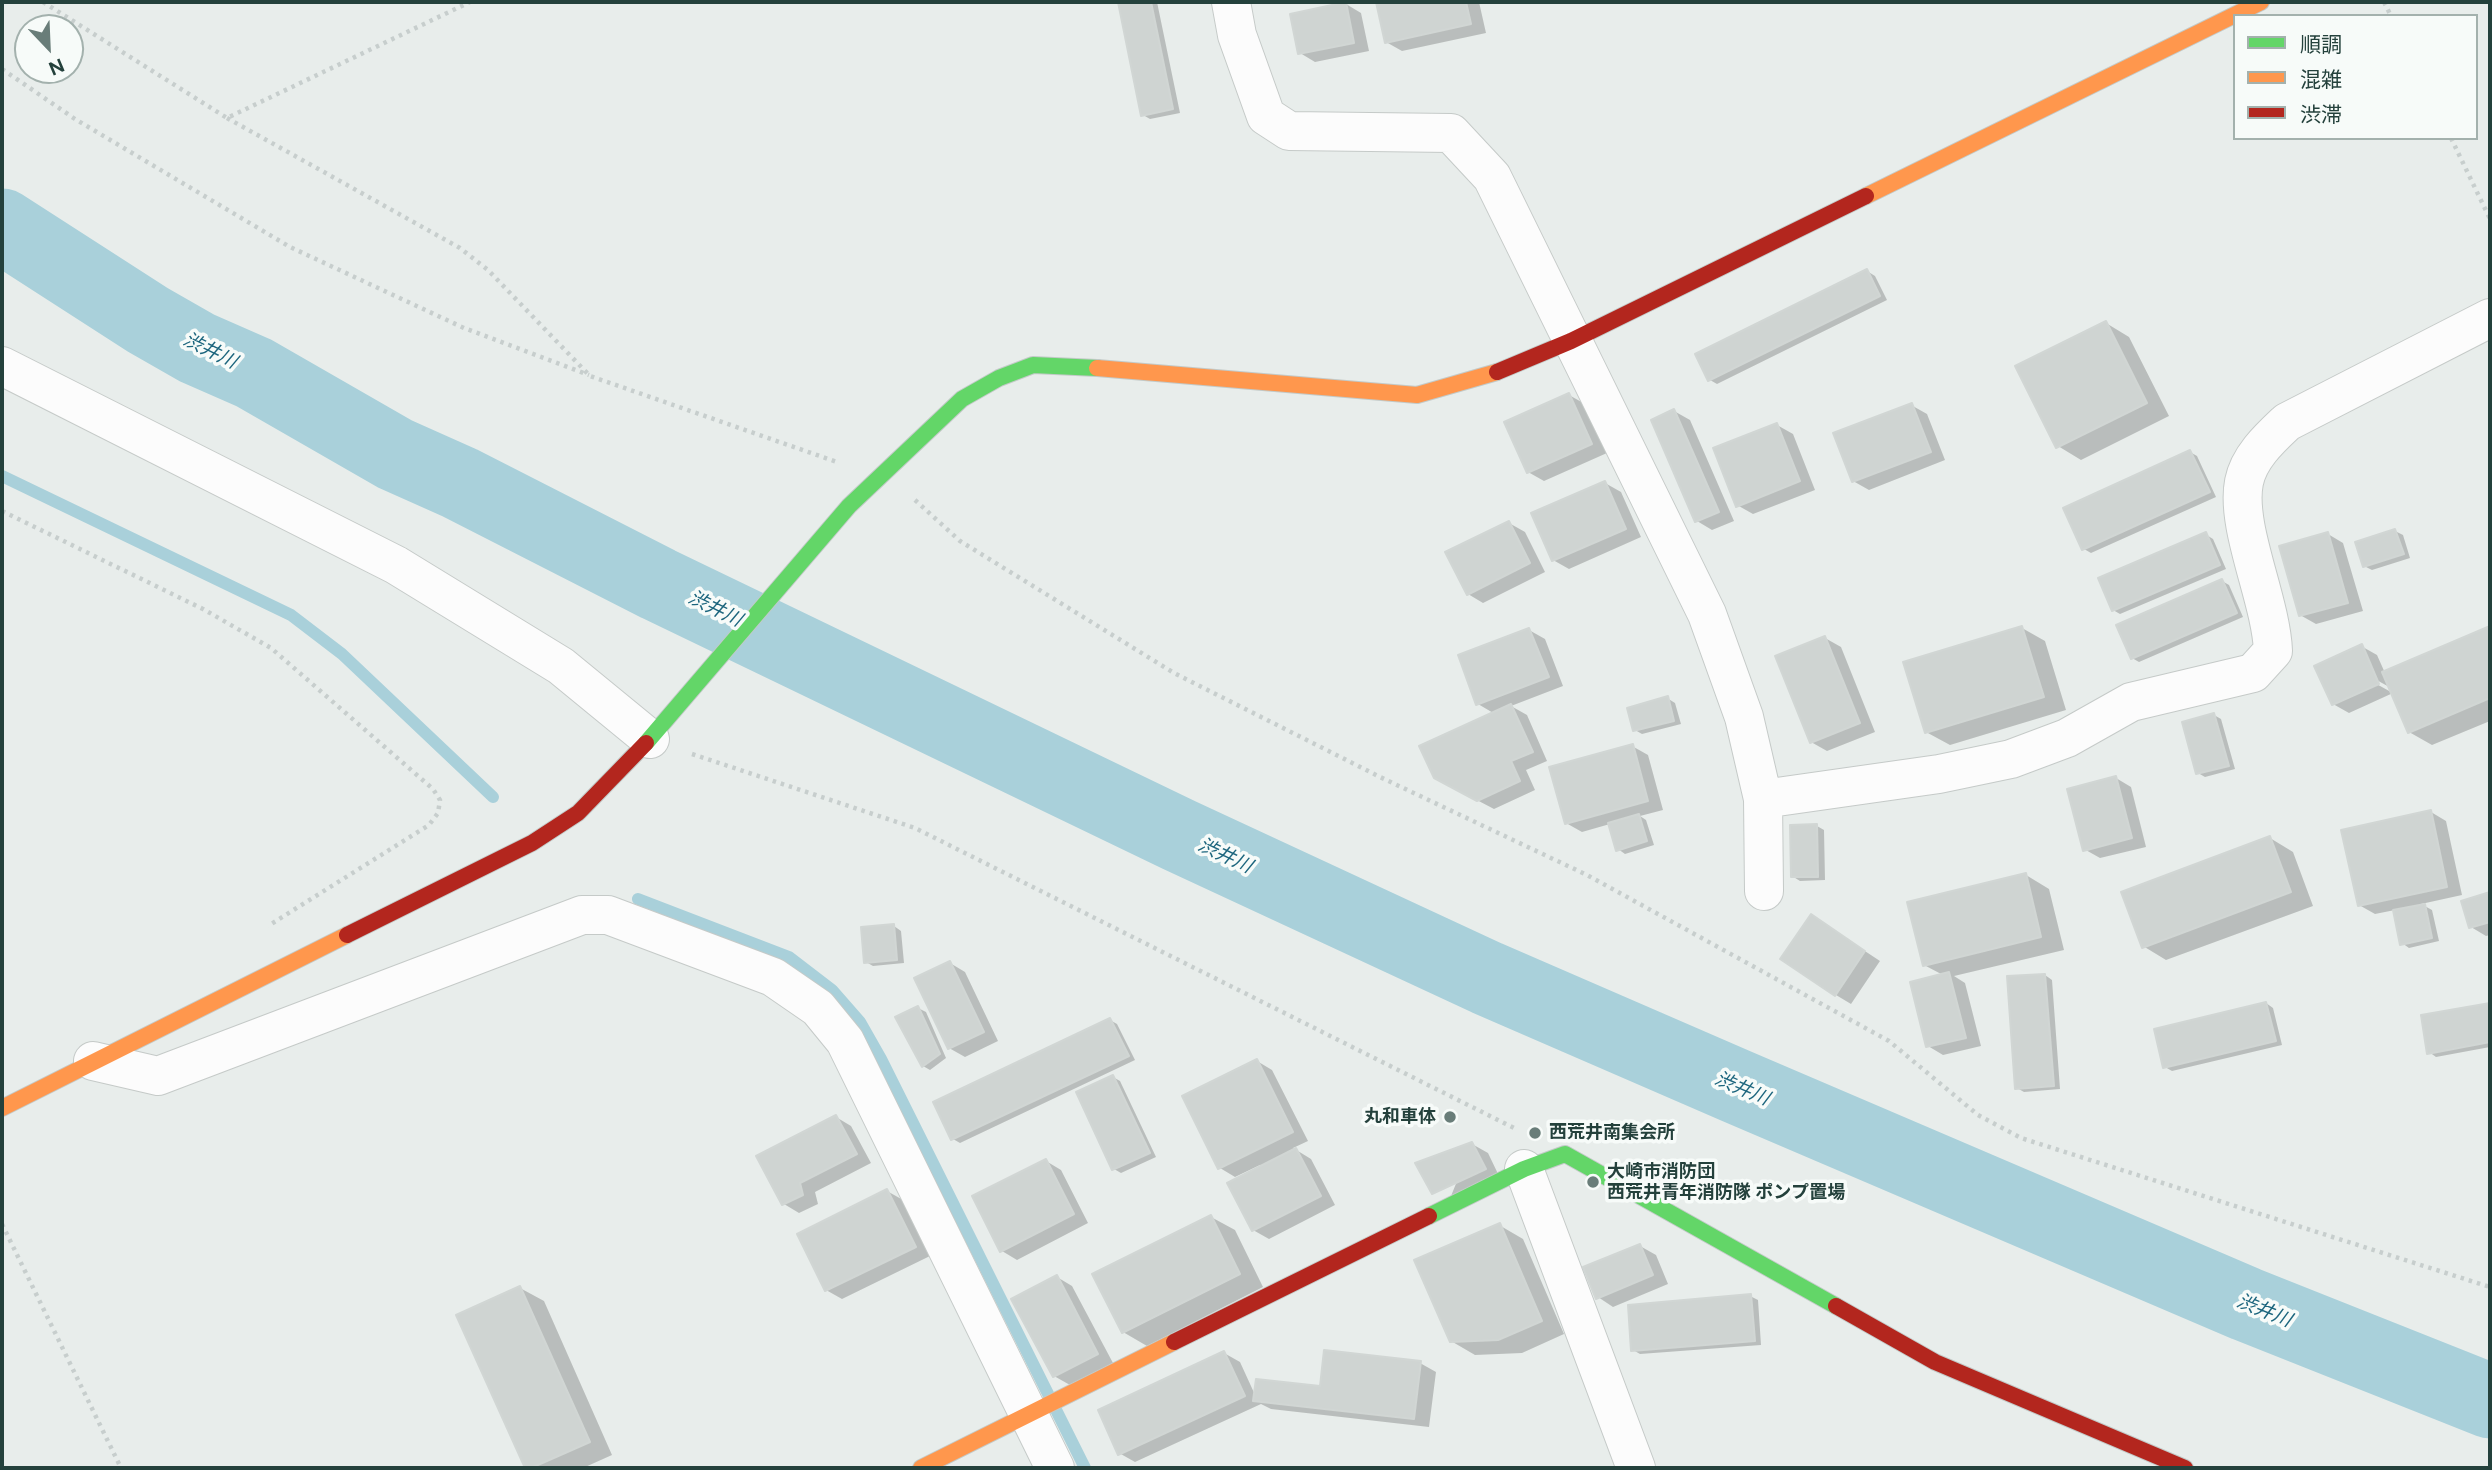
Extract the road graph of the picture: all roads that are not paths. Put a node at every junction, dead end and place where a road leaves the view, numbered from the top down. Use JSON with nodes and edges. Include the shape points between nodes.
{"nodes":[{"id":1,"x":1231,"y":2,"type":"edge"},
{"id":2,"x":2261,"y":2,"type":"edge"},
{"id":3,"x":2237,"y":14,"type":"edge"},
{"id":4,"x":2233,"y":16,"type":"edge"},
{"id":5,"x":2490,"y":318,"type":"edge"},
{"id":6,"x":1570,"y":341,"type":"junction"},
{"id":7,"x":2,"y":366,"type":"edge"},
{"id":8,"x":650,"y":739,"type":"junction"},
{"id":9,"x":1763,"y":799,"type":"junction"},
{"id":10,"x":1764,"y":891,"type":"dead end"},
{"id":11,"x":93,"y":1061,"type":"junction"},
{"id":12,"x":2,"y":1108,"type":"edge"},
{"id":13,"x":1524,"y":1169,"type":"junction"},
{"id":14,"x":1044,"y":1409,"type":"junction"},
{"id":15,"x":920,"y":1468,"type":"edge"},
{"id":16,"x":1055,"y":1468,"type":"edge"},
{"id":17,"x":1636,"y":1468,"type":"edge"},
{"id":18,"x":2185,"y":1468,"type":"edge"}],
"edges":[{"from":1,"to":6,"type":"street","via":[[1237,35],[1266,116],[1289,131],[1451,133],[1492,177]]},
{"from":2,"to":3,"type":"street"},
{"from":4,"to":6,"type":"street"},
{"from":5,"to":9,"type":"street","via":[[2287,422],[2262,445],[2244,480],[2242,510],[2272,625],[2273,651],[2253,673],[2131,702],[2067,738],[2011,759]]},
{"from":6,"to":8,"type":"street","via":[[1490,376],[1417,395],[1032,365],[999,378],[962,399],[849,506]]},
{"from":6,"to":9,"type":"street","via":[[1707,614],[1744,716]]},
{"from":7,"to":8,"type":"street","via":[[396,565],[561,666]]},
{"from":8,"to":11,"type":"street","via":[[578,813],[531,843]]},
{"from":9,"to":10,"type":"street"},
{"from":11,"to":12,"type":"street"},
{"from":11,"to":14,"type":"street","via":[[158,1076],[582,915],[608,915],[774,977],[818,1008],[845,1041]]},
{"from":13,"to":14,"type":"street"},
{"from":13,"to":17,"type":"street"},
{"from":13,"to":18,"type":"street","via":[[1564,1154],[1935,1362]]},
{"from":14,"to":15,"type":"street"},
{"from":14,"to":16,"type":"street"}]}
